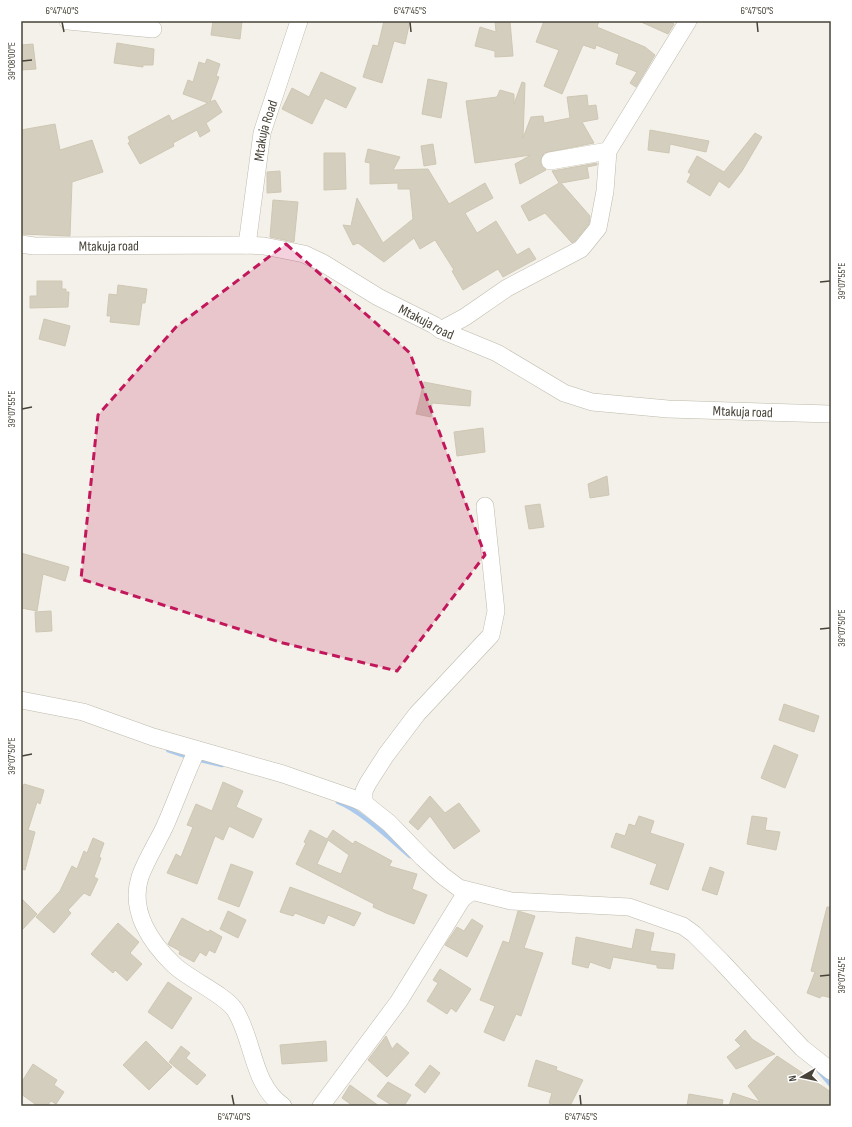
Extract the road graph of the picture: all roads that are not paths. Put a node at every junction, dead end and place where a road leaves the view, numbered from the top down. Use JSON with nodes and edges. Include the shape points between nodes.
{"nodes":[{"id":1,"x":68,"y":21,"type":"edge"},
{"id":2,"x":299,"y":21,"type":"edge"},
{"id":3,"x":688,"y":21,"type":"edge"},
{"id":4,"x":153,"y":29,"type":"dead end"},
{"id":5,"x":608,"y":152,"type":"junction"},
{"id":6,"x":550,"y":161,"type":"dead end"},
{"id":7,"x":21,"y":244,"type":"edge"},
{"id":8,"x":247,"y":245,"type":"junction"},
{"id":9,"x":441,"y":330,"type":"junction"},
{"id":10,"x":831,"y":414,"type":"edge"},
{"id":11,"x":485,"y":506,"type":"dead end"},
{"id":12,"x":21,"y":700,"type":"edge"},
{"id":13,"x":197,"y":750,"type":"junction"},
{"id":14,"x":364,"y":803,"type":"junction"},
{"id":15,"x":471,"y":892,"type":"junction"},
{"id":16,"x":831,"y":1071,"type":"edge"},
{"id":17,"x":282,"y":1106,"type":"edge"},
{"id":18,"x":321,"y":1106,"type":"edge"}],
"edges":[{"from":1,"to":4,"type":"street"},
{"from":2,"to":8,"type":"street","name":"Mtakuja Road","via":[[262,132]]},
{"from":3,"to":5,"type":"street"},
{"from":5,"to":6,"type":"street"},
{"from":5,"to":9,"type":"street","via":[[605,191],[598,228],[581,249],[507,288]]},
{"from":7,"to":8,"type":"street","name":"Mtakuja road"},
{"from":8,"to":9,"type":"street","name":"Mtakuja road","via":[[304,254]]},
{"from":9,"to":10,"type":"street","name":"Mtakuja road","via":[[497,353],[564,393],[592,402],[668,409]]},
{"from":11,"to":14,"type":"street","via":[[496,611],[491,635],[418,714],[386,755],[364,791]]},
{"from":12,"to":13,"type":"street","via":[[83,712]]},
{"from":13,"to":14,"type":"street","via":[[283,774]]},
{"from":13,"to":17,"type":"street","via":[[140,877],[136,902],[146,931],[175,966],[224,1000],[234,1010],[267,1092]]},
{"from":14,"to":15,"type":"street","via":[[389,823],[443,876]]},
{"from":15,"to":16,"type":"street","via":[[511,901],[629,907],[683,926],[722,961],[802,1048]]},
{"from":15,"to":18,"type":"street","via":[[462,899],[399,1001]]}]}
